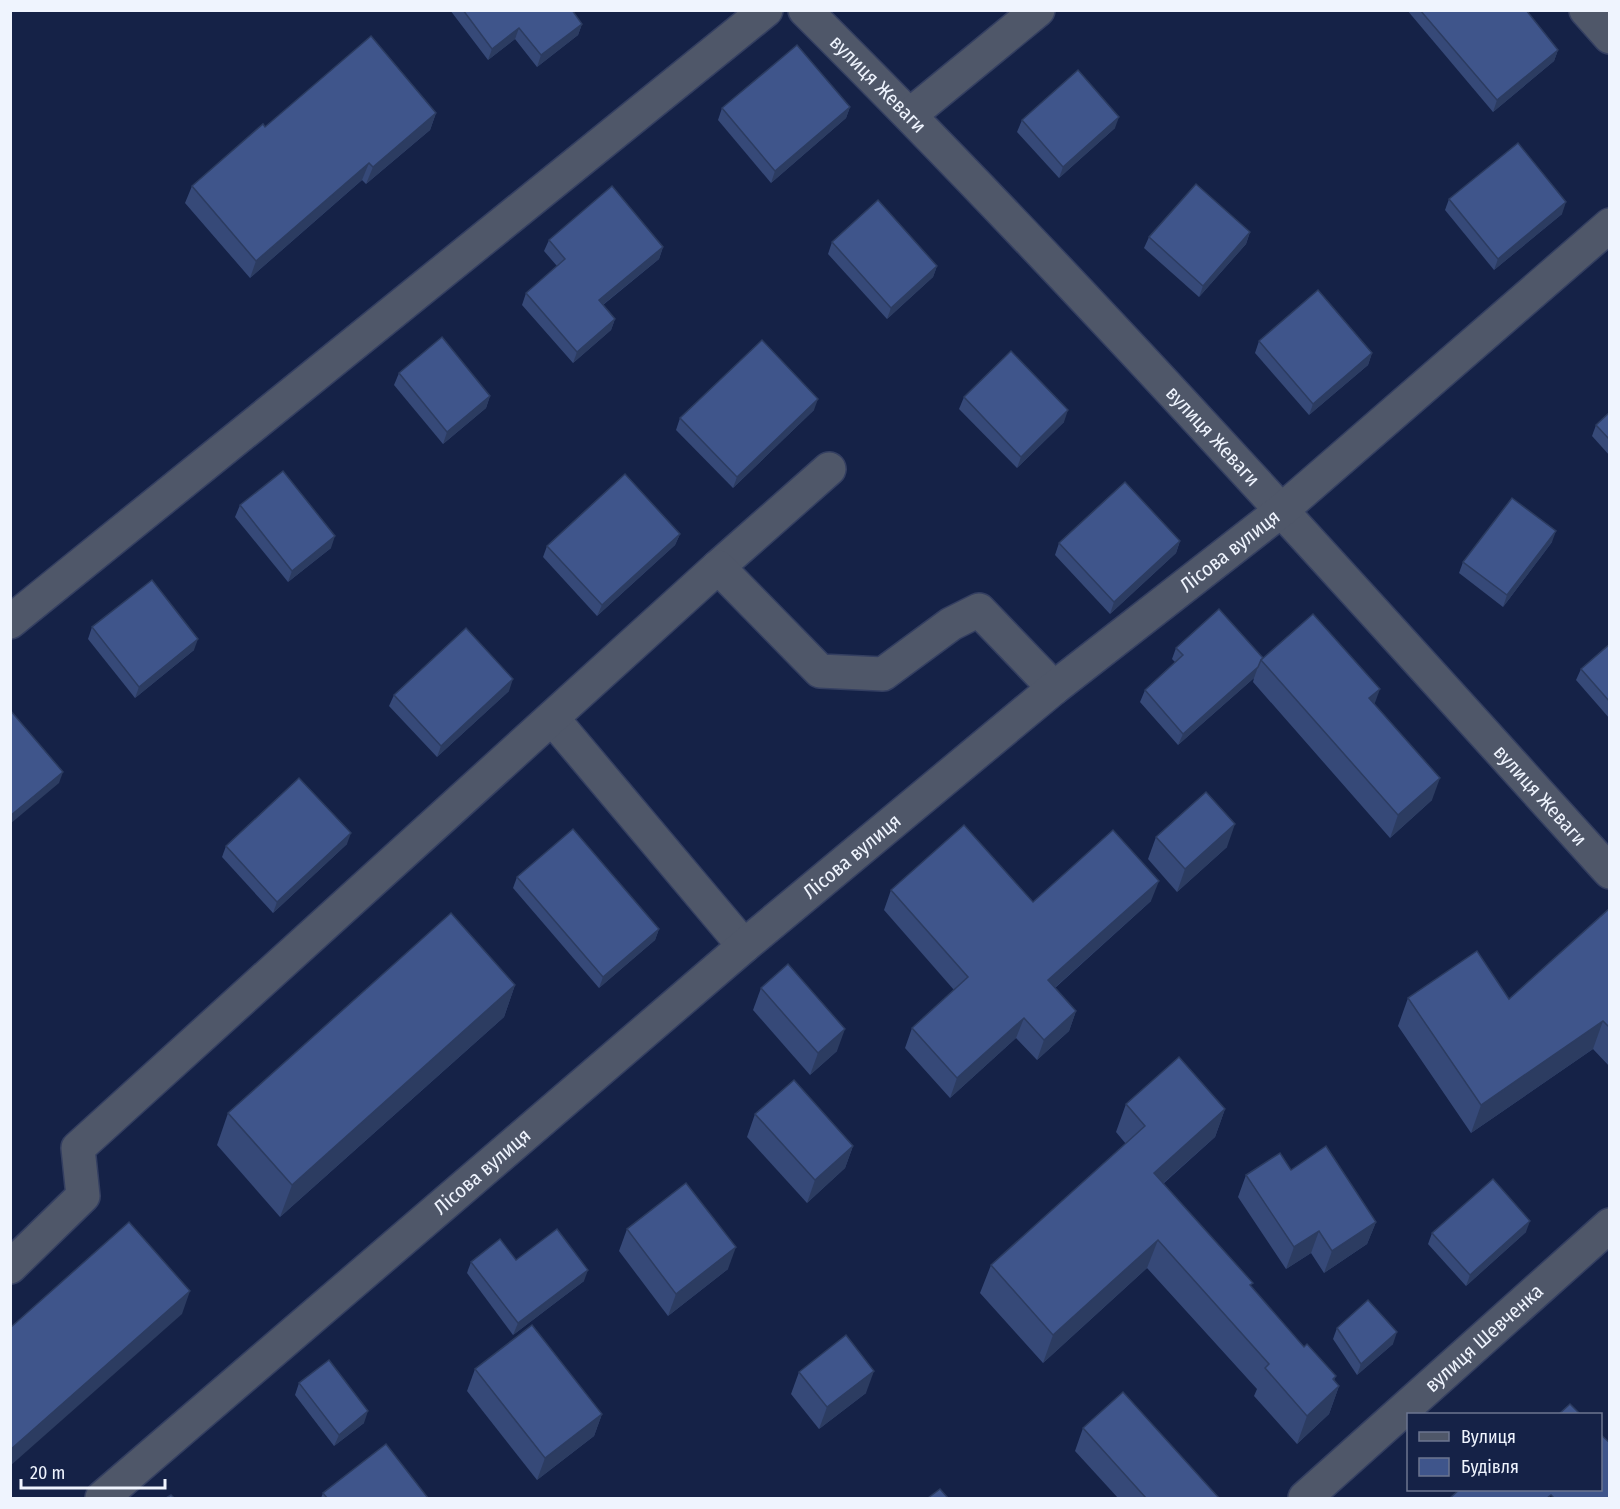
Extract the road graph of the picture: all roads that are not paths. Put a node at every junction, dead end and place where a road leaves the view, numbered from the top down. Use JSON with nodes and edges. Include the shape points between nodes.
{"nodes":[{"id":1,"x":766,"y":10,"type":"edge"},
{"id":2,"x":805,"y":10,"type":"edge"},
{"id":3,"x":1038,"y":10,"type":"edge"},
{"id":4,"x":1586,"y":10,"type":"edge"},
{"id":5,"x":1610,"y":37,"type":"edge"},
{"id":6,"x":910,"y":115,"type":"junction"},
{"id":7,"x":1610,"y":225,"type":"edge"},
{"id":8,"x":829,"y":469,"type":"dead end"},
{"id":9,"x":1282,"y":510,"type":"junction"},
{"id":10,"x":718,"y":567,"type":"junction"},
{"id":11,"x":10,"y":622,"type":"edge"},
{"id":12,"x":1054,"y":688,"type":"junction"},
{"id":13,"x":552,"y":718,"type":"junction"},
{"id":14,"x":1610,"y":872,"type":"edge"},
{"id":15,"x":744,"y":946,"type":"junction"},
{"id":16,"x":1610,"y":1225,"type":"edge"},
{"id":17,"x":10,"y":1267,"type":"edge"},
{"id":18,"x":102,"y":1498,"type":"edge"},
{"id":19,"x":1305,"y":1498,"type":"edge"}],
"edges":[{"from":1,"to":11,"type":"street"},
{"from":2,"to":6,"type":"street","name":"вулиця Жеваги"},
{"from":3,"to":6,"type":"street"},
{"from":4,"to":5,"type":"street"},
{"from":6,"to":9,"type":"street","name":"вулиця Жеваги"},
{"from":7,"to":9,"type":"street","name":"Лісова вулиця"},
{"from":8,"to":10,"type":"street"},
{"from":9,"to":12,"type":"street","name":"Лісова вулиця"},
{"from":9,"to":14,"type":"street","name":"вулиця Жеваги"},
{"from":10,"to":12,"type":"street","via":[[820,671],[883,674],[951,624],[979,610]]},
{"from":10,"to":13,"type":"street"},
{"from":12,"to":15,"type":"street","name":"Лісова вулиця"},
{"from":13,"to":15,"type":"street"},
{"from":13,"to":17,"type":"street","via":[[78,1148],[82,1196]]},
{"from":15,"to":18,"type":"street","name":"Лісова вулиця"},
{"from":16,"to":19,"type":"street","name":"вулиця Шевченка"}]}
